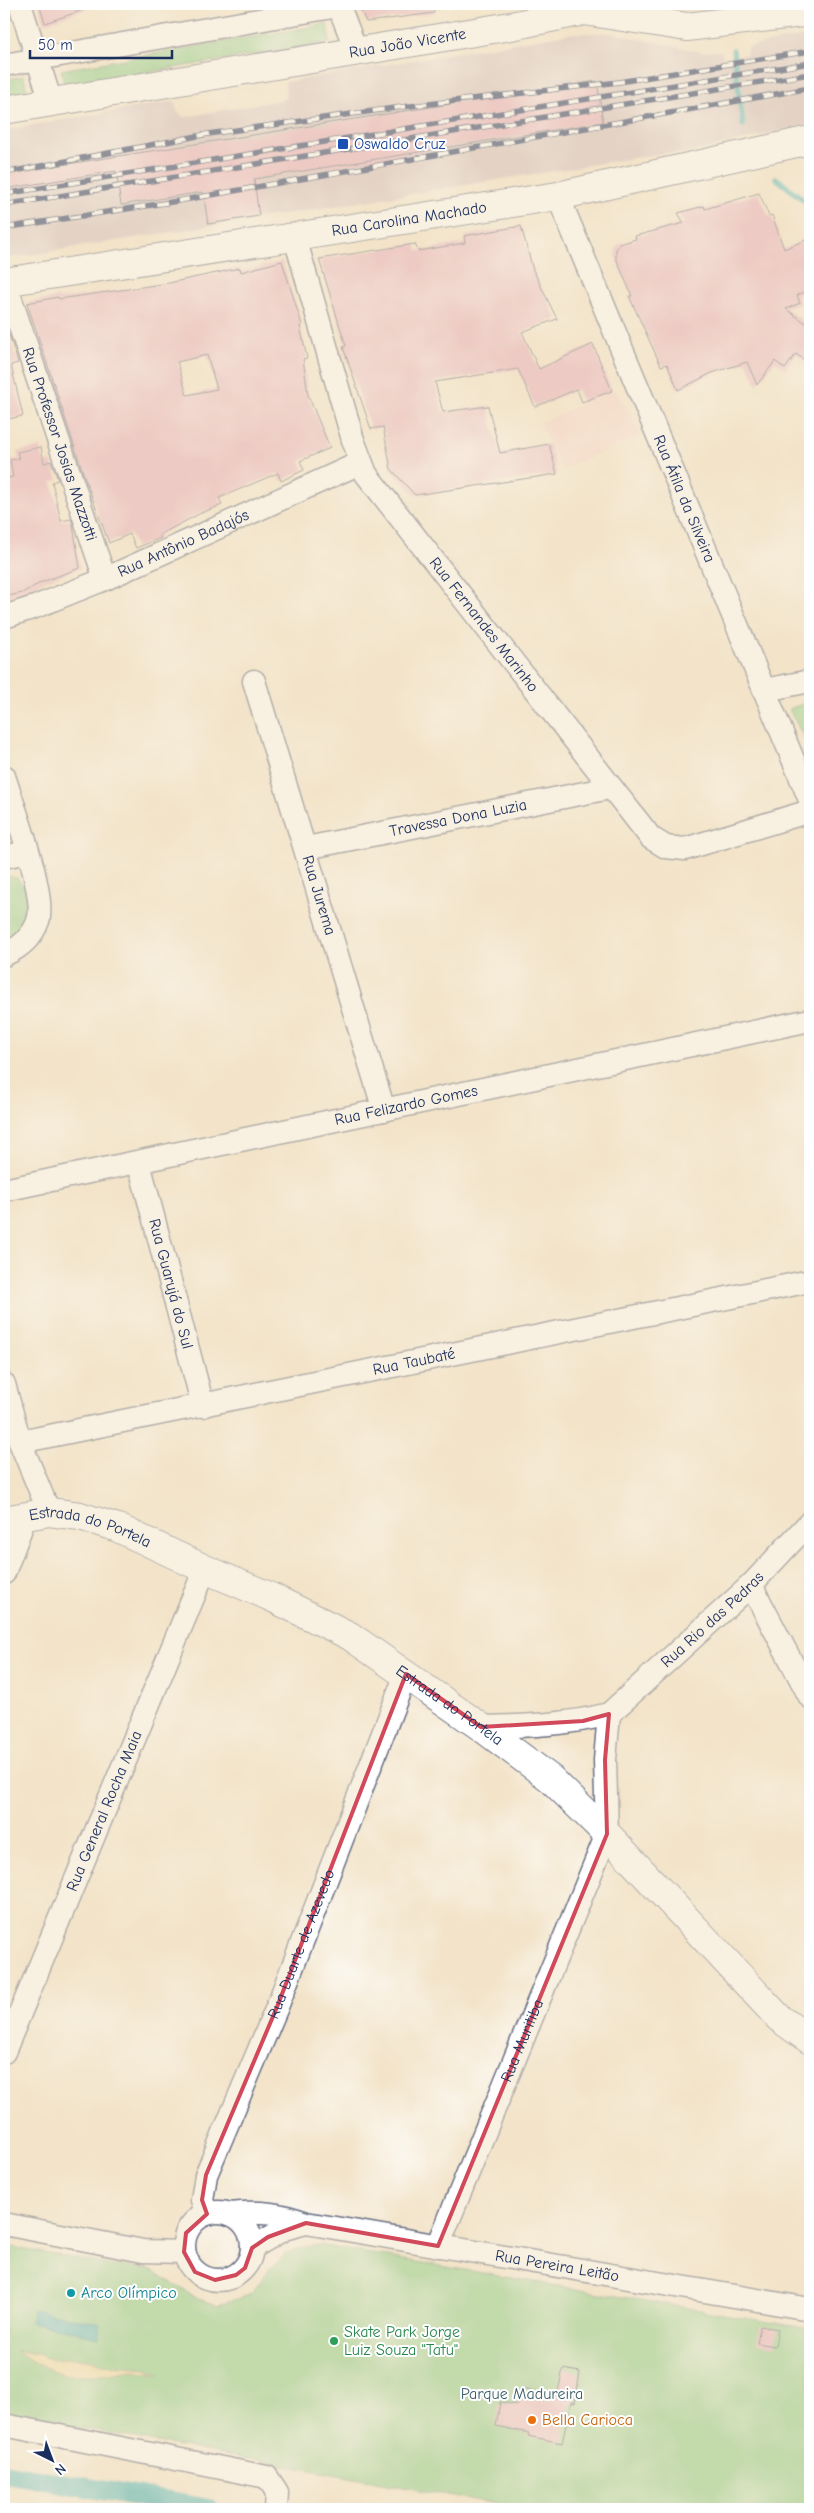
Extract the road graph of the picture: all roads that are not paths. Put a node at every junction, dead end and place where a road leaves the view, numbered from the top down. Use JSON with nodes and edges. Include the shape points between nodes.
{"nodes":[{"id":1,"x":20,"y":4,"type":"edge"},
{"id":2,"x":338,"y":5,"type":"edge"},
{"id":3,"x":810,"y":12,"type":"edge"},
{"id":4,"x":356,"y":50,"type":"junction"},
{"id":5,"x":38,"y":60,"type":"junction"},
{"id":6,"x":4,"y":64,"type":"edge"},
{"id":7,"x":51,"y":102,"type":"junction"},
{"id":8,"x":4,"y":110,"type":"edge"},
{"id":9,"x":810,"y":140,"type":"edge"},
{"id":10,"x":558,"y":196,"type":"junction"},
{"id":11,"x":295,"y":238,"type":"junction"},
{"id":12,"x":4,"y":282,"type":"edge"},
{"id":13,"x":360,"y":463,"type":"junction"},
{"id":14,"x":105,"y":579,"type":"junction"},
{"id":15,"x":4,"y":617,"type":"edge"},
{"id":16,"x":254,"y":680,"type":"dead end"},
{"id":17,"x":810,"y":681,"type":"edge"},
{"id":18,"x":765,"y":690,"type":"junction"},
{"id":19,"x":4,"y":776,"type":"edge"},
{"id":20,"x":610,"y":788,"type":"junction"},
{"id":21,"x":810,"y":800,"type":"edge"},
{"id":22,"x":810,"y":811,"type":"edge"},
{"id":23,"x":306,"y":848,"type":"junction"},
{"id":24,"x":27,"y":852,"type":"junction"},
{"id":25,"x":4,"y":857,"type":"edge"},
{"id":26,"x":4,"y":956,"type":"edge"},
{"id":27,"x":810,"y":1020,"type":"edge"},
{"id":28,"x":384,"y":1110,"type":"junction"},
{"id":29,"x":139,"y":1163,"type":"junction"},
{"id":30,"x":4,"y":1190,"type":"edge"},
{"id":31,"x":810,"y":1281,"type":"edge"},
{"id":32,"x":4,"y":1384,"type":"edge"},
{"id":33,"x":203,"y":1406,"type":"junction"},
{"id":34,"x":20,"y":1442,"type":"junction"},
{"id":35,"x":26,"y":1516,"type":"edge"},
{"id":36,"x":810,"y":1522,"type":"edge"},
{"id":37,"x":205,"y":1569,"type":"junction"},
{"id":38,"x":4,"y":1573,"type":"edge"},
{"id":39,"x":751,"y":1585,"type":"junction"},
{"id":40,"x":406,"y":1674,"type":"junction"},
{"id":41,"x":810,"y":1697,"type":"edge"},
{"id":42,"x":609,"y":1714,"type":"junction"},
{"id":43,"x":481,"y":1727,"type":"junction"},
{"id":44,"x":608,"y":1834,"type":"junction"},
{"id":45,"x":810,"y":2040,"type":"edge"},
{"id":46,"x":4,"y":2052,"type":"edge"},
{"id":47,"x":207,"y":2214,"type":"junction"},
{"id":48,"x":230,"y":2214,"type":"junction"},
{"id":49,"x":306,"y":2223,"type":"junction"},
{"id":50,"x":4,"y":2224,"type":"edge"},
{"id":51,"x":438,"y":2246,"type":"junction"},
{"id":52,"x":252,"y":2248,"type":"junction"},
{"id":53,"x":184,"y":2252,"type":"junction"},
{"id":54,"x":810,"y":2309,"type":"edge"},
{"id":55,"x":4,"y":2425,"type":"edge"},
{"id":56,"x":277,"y":2501,"type":"edge"}],
"edges":[{"from":1,"to":5,"type":"street"},
{"from":2,"to":4,"type":"street"},
{"from":2,"to":5,"type":"street"},
{"from":3,"to":4,"type":"main road","name":"Rua João Vicente","via":[[687,27],[584,11]]},
{"from":4,"to":7,"type":"main road","name":"Rua João Vicente"},
{"from":5,"to":6,"type":"street"},
{"from":5,"to":7,"type":"street"},
{"from":7,"to":8,"type":"main road","name":"Rua João Vicente"},
{"from":9,"to":10,"type":"main road","name":"Rua Carolina Machado"},
{"from":10,"to":11,"type":"main road","name":"Rua Carolina Machado"},
{"from":10,"to":18,"type":"street","name":"Rua Átila da Silveira"},
{"from":11,"to":12,"type":"main road","name":"Rua Carolina Machado"},
{"from":11,"to":13,"type":"street","name":"Rua Fernandes Marinho"},
{"from":12,"to":14,"type":"street","name":"Rua Professor Josias Mazzotti"},
{"from":13,"to":14,"type":"street","name":"Rua Antônio Badajós"},
{"from":13,"to":20,"type":"street","name":"Rua Fernandes Marinho","via":[[373,486]]},
{"from":14,"to":15,"type":"street","name":"Rua Antônio Badajós"},
{"from":16,"to":23,"type":"street","name":"Rua Jurema"},
{"from":17,"to":18,"type":"street"},
{"from":18,"to":21,"type":"street","name":"Rua Átila da Silveira"},
{"from":19,"to":24,"type":"street"},
{"from":20,"to":22,"type":"street","name":"Rua Fernandes Marinho","via":[[651,838],[666,847],[685,849]]},
{"from":20,"to":23,"type":"street","name":"Travessa Dona Luzia"},
{"from":23,"to":28,"type":"street","name":"Rua Jurema"},
{"from":24,"to":25,"type":"street"},
{"from":24,"to":26,"type":"street","via":[[38,893],[39,920],[23,945]]},
{"from":27,"to":28,"type":"street","name":"Rua Felizardo Gomes"},
{"from":28,"to":29,"type":"street","name":"Rua Felizardo Gomes"},
{"from":29,"to":30,"type":"street","name":"Rua Felizardo Gomes"},
{"from":29,"to":33,"type":"street","name":"Rua Guarujá do Sul"},
{"from":31,"to":33,"type":"street","name":"Rua Taubaté"},
{"from":32,"to":34,"type":"street"},
{"from":33,"to":34,"type":"street","name":"Rua Taubaté"},
{"from":34,"to":35,"type":"street"},
{"from":35,"to":37,"type":"main road","name":"Estrada do Portela","via":[[80,1516],[118,1528]]},
{"from":35,"to":38,"type":"street"},
{"from":36,"to":39,"type":"street","name":"Rua Rio das Pedras"},
{"from":37,"to":40,"type":"main road","name":"Estrada do Portela","via":[[272,1597],[350,1636]]},
{"from":37,"to":46,"type":"street","name":"Rua General Rocha Maia"},
{"from":39,"to":41,"type":"street"},
{"from":39,"to":42,"type":"street","name":"Rua Rio das Pedras"},
{"from":40,"to":43,"type":"main road","name":"Estrada do Portela"},
{"from":40,"to":47,"type":"street","name":"Rua Duarte de Azevedo","via":[[206,2175],[202,2200]]},
{"from":42,"to":43,"type":"street","name":"Rua Rio das Pedras","via":[[582,1721]]},
{"from":42,"to":44,"type":"street","via":[[605,1760]]},
{"from":43,"to":44,"type":"main road","name":"Estrada do Portela","via":[[551,1779]]},
{"from":44,"to":45,"type":"main road","name":"Estrada do Portela","via":[[779,2018]]},
{"from":44,"to":51,"type":"street","name":"Rua Muritiba"},
{"from":47,"to":48,"type":"street"},
{"from":47,"to":53,"type":"street","via":[[198,2218],[186,2233]]},
{"from":48,"to":49,"type":"street","name":"Rua Pereira Leitão","via":[[265,2212]]},
{"from":48,"to":52,"type":"street","via":[[247,2227]]},
{"from":49,"to":51,"type":"street","name":"Rua Pereira Leitão"},
{"from":49,"to":52,"type":"street","name":"Rua Pereira Leitão","via":[[284,2229]]},
{"from":50,"to":53,"type":"street","via":[[143,2251]]},
{"from":51,"to":54,"type":"street","name":"Rua Pereira Leitão"},
{"from":52,"to":53,"type":"street","via":[[250,2258],[236,2275],[215,2280],[195,2272]]},
{"from":55,"to":56,"type":"street","via":[[267,2478]]}]}
